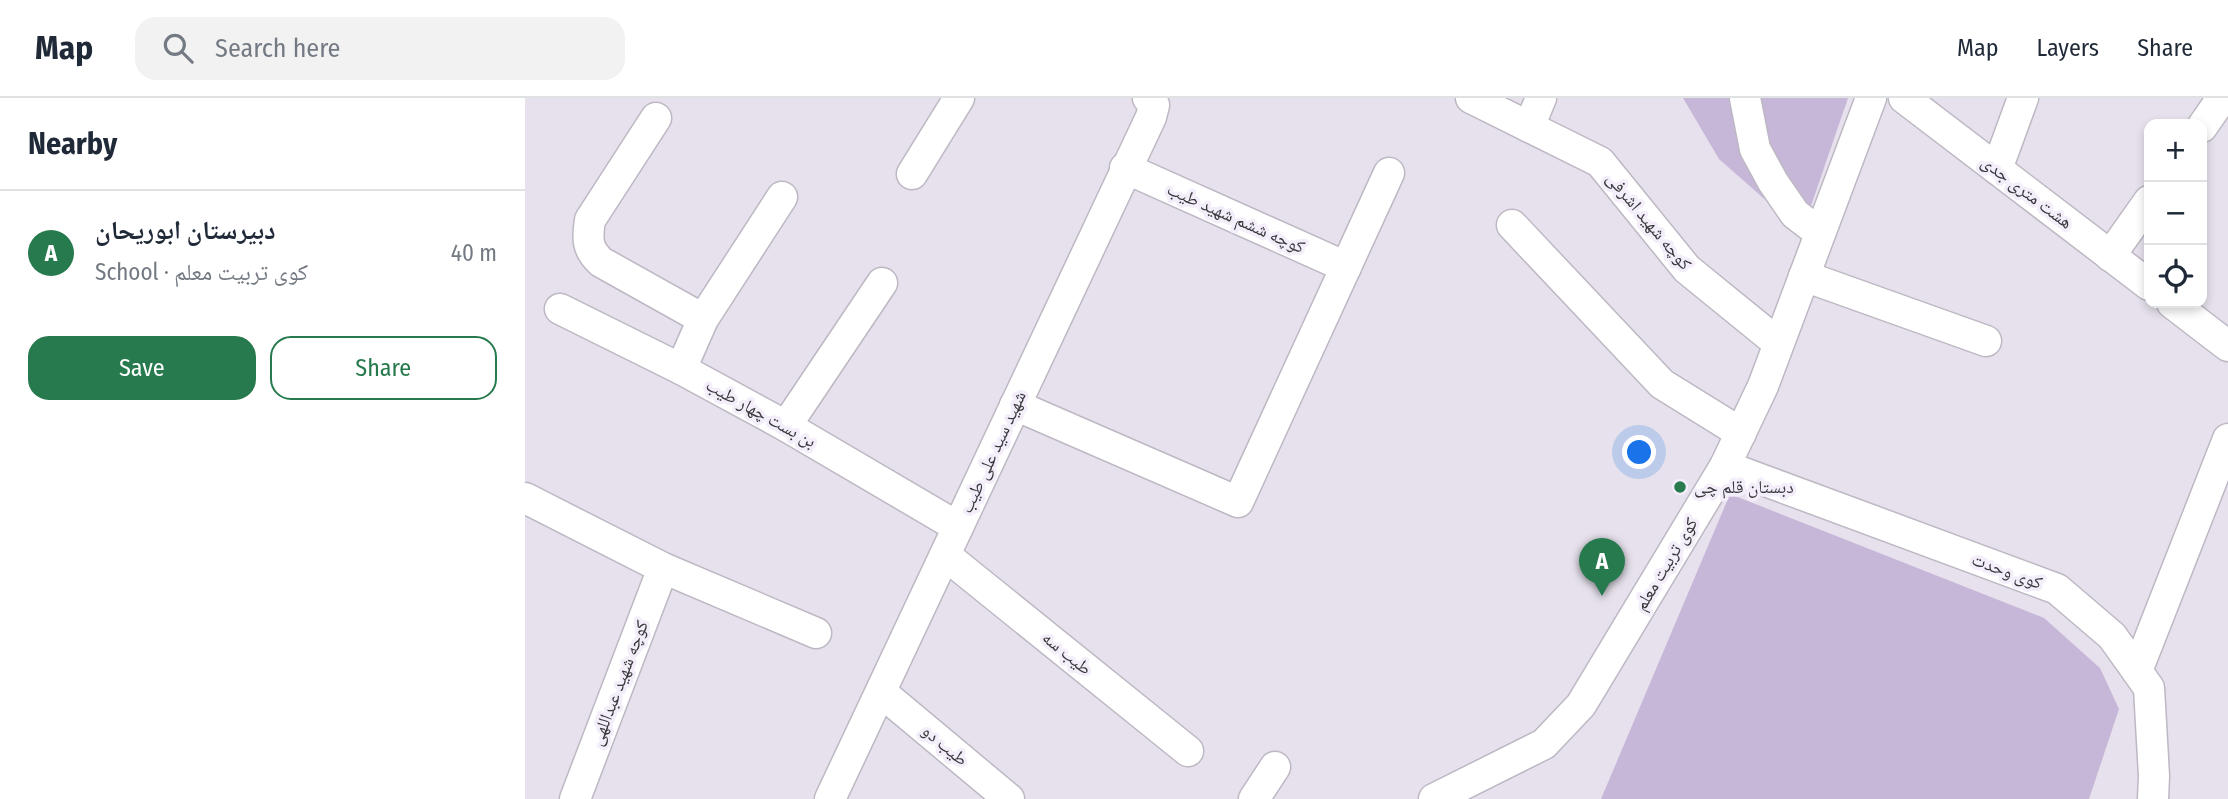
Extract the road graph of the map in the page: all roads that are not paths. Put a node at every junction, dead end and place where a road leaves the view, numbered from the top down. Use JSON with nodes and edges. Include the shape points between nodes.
{"nodes":[{"id":1,"x":959,"y":98,"type":"edge"},
{"id":2,"x":1471,"y":98,"type":"edge"},
{"id":3,"x":1541,"y":98,"type":"edge"},
{"id":4,"x":1745,"y":98,"type":"edge"},
{"id":5,"x":1871,"y":98,"type":"edge"},
{"id":6,"x":1905,"y":98,"type":"edge"},
{"id":7,"x":2023,"y":98,"type":"edge"},
{"id":8,"x":2222,"y":98,"type":"edge"},
{"id":9,"x":1151,"y":102,"type":"edge"},
{"id":10,"x":656,"y":118,"type":"dead end"},
{"id":11,"x":2207,"y":120,"type":"edge"},
{"id":12,"x":1528,"y":127,"type":"junction"},
{"id":13,"x":1125,"y":168,"type":"junction"},
{"id":14,"x":1997,"y":169,"type":"junction"},
{"id":15,"x":1389,"y":173,"type":"dead end"},
{"id":16,"x":912,"y":174,"type":"dead end"},
{"id":17,"x":782,"y":197,"type":"dead end"},
{"id":18,"x":2144,"y":208,"type":"edge"},
{"id":19,"x":1512,"y":225,"type":"dead end"},
{"id":20,"x":1820,"y":233,"type":"junction"},
{"id":21,"x":2110,"y":256,"type":"junction"},
{"id":22,"x":1346,"y":267,"type":"junction"},
{"id":23,"x":1804,"y":276,"type":"junction"},
{"id":24,"x":2144,"y":281,"type":"edge"},
{"id":25,"x":882,"y":283,"type":"dead end"},
{"id":26,"x":2179,"y":308,"type":"edge"},
{"id":27,"x":560,"y":309,"type":"dead end"},
{"id":28,"x":703,"y":319,"type":"junction"},
{"id":29,"x":1986,"y":341,"type":"dead end"},
{"id":30,"x":1778,"y":343,"type":"junction"},
{"id":31,"x":2228,"y":346,"type":"edge"},
{"id":32,"x":681,"y":369,"type":"junction"},
{"id":33,"x":1015,"y":405,"type":"junction"},
{"id":34,"x":786,"y":426,"type":"junction"},
{"id":35,"x":1741,"y":433,"type":"junction"},
{"id":36,"x":2228,"y":439,"type":"edge"},
{"id":37,"x":1725,"y":466,"type":"junction"},
{"id":38,"x":525,"y":498,"type":"edge"},
{"id":39,"x":958,"y":527,"type":"junction"},
{"id":40,"x":945,"y":555,"type":"junction"},
{"id":41,"x":663,"y":568,"type":"junction"},
{"id":42,"x":816,"y":633,"type":"dead end"},
{"id":43,"x":2137,"y":671,"type":"junction"},
{"id":44,"x":881,"y":692,"type":"junction"},
{"id":45,"x":1188,"y":751,"type":"dead end"},
{"id":46,"x":1275,"y":767,"type":"dead end"},
{"id":47,"x":575,"y":799,"type":"edge"},
{"id":48,"x":831,"y":799,"type":"edge"},
{"id":49,"x":1009,"y":799,"type":"edge"},
{"id":50,"x":1254,"y":799,"type":"edge"},
{"id":51,"x":1434,"y":799,"type":"edge"},
{"id":52,"x":2153,"y":799,"type":"edge"}],
"edges":[{"from":1,"to":16,"type":"street"},
{"from":2,"to":12,"type":"street","name":"کوچه شهید اشرفی"},
{"from":3,"to":12,"type":"street"},
{"from":4,"to":20,"type":"street","via":[[1755,149],[1773,182],[1795,214]]},
{"from":5,"to":20,"type":"street","name":"کوی تربیت معلم"},
{"from":6,"to":14,"type":"street","name":"هشت متری جدی"},
{"from":7,"to":14,"type":"street"},
{"from":8,"to":11,"type":"street"},
{"from":9,"to":13,"type":"street","name":"شهید سید علی طیب","via":[[1151,117]]},
{"from":10,"to":28,"type":"street","via":[[590,220],[587,239],[592,254],[601,262]]},
{"from":12,"to":30,"type":"street","name":"کوچه شهید اشرفی","via":[[1600,162],[1687,269]]},
{"from":13,"to":22,"type":"street","name":"کوچه ششم شهید طیب"},
{"from":13,"to":33,"type":"street","name":"شهید سید علی طیب"},
{"from":14,"to":21,"type":"street","name":"هشت متری جدی"},
{"from":15,"to":22,"type":"street"},
{"from":17,"to":28,"type":"street"},
{"from":18,"to":21,"type":"street"},
{"from":19,"to":35,"type":"street","via":[[1662,384]]},
{"from":20,"to":23,"type":"street","name":"کوی تربیت معلم"},
{"from":21,"to":24,"type":"street","name":"هشت متری جدی"},
{"from":22,"to":33,"type":"street","via":[[1238,502]]},
{"from":23,"to":29,"type":"street"},
{"from":23,"to":30,"type":"street","name":"کوی تربیت معلم"},
{"from":25,"to":34,"type":"street"},
{"from":26,"to":31,"type":"street"},
{"from":27,"to":32,"type":"street","name":"بن بست چهار طیب"},
{"from":28,"to":32,"type":"street"},
{"from":30,"to":35,"type":"street","name":"کوی تربیت معلم"},
{"from":32,"to":34,"type":"street","name":"بن بست چهار طیب"},
{"from":33,"to":39,"type":"street","name":"شهید سید علی طیب"},
{"from":34,"to":39,"type":"street","name":"بن بست چهار طیب"},
{"from":35,"to":37,"type":"street","name":"کوی تربیت معلم"},
{"from":36,"to":43,"type":"street"},
{"from":37,"to":43,"type":"street","name":"کوی وحدت","via":[[2057,589],[2112,636]]},
{"from":37,"to":51,"type":"street","name":"کوی تربیت معلم","via":[[1581,705],[1544,744]]},
{"from":38,"to":41,"type":"street"},
{"from":39,"to":40,"type":"street","name":"شهید سید علی طیب"},
{"from":40,"to":44,"type":"street","name":"شهید سید علی طیب"},
{"from":40,"to":45,"type":"street","name":"طیب سه"},
{"from":41,"to":42,"type":"street"},
{"from":41,"to":47,"type":"street","name":"کوچه شهید عبداللهی"},
{"from":43,"to":52,"type":"street","name":"کوی وحدت","via":[[2149,688]]},
{"from":44,"to":48,"type":"street","name":"شهید سید علی طیب"},
{"from":44,"to":49,"type":"street","name":"طیب دو"},
{"from":46,"to":50,"type":"street"}]}
